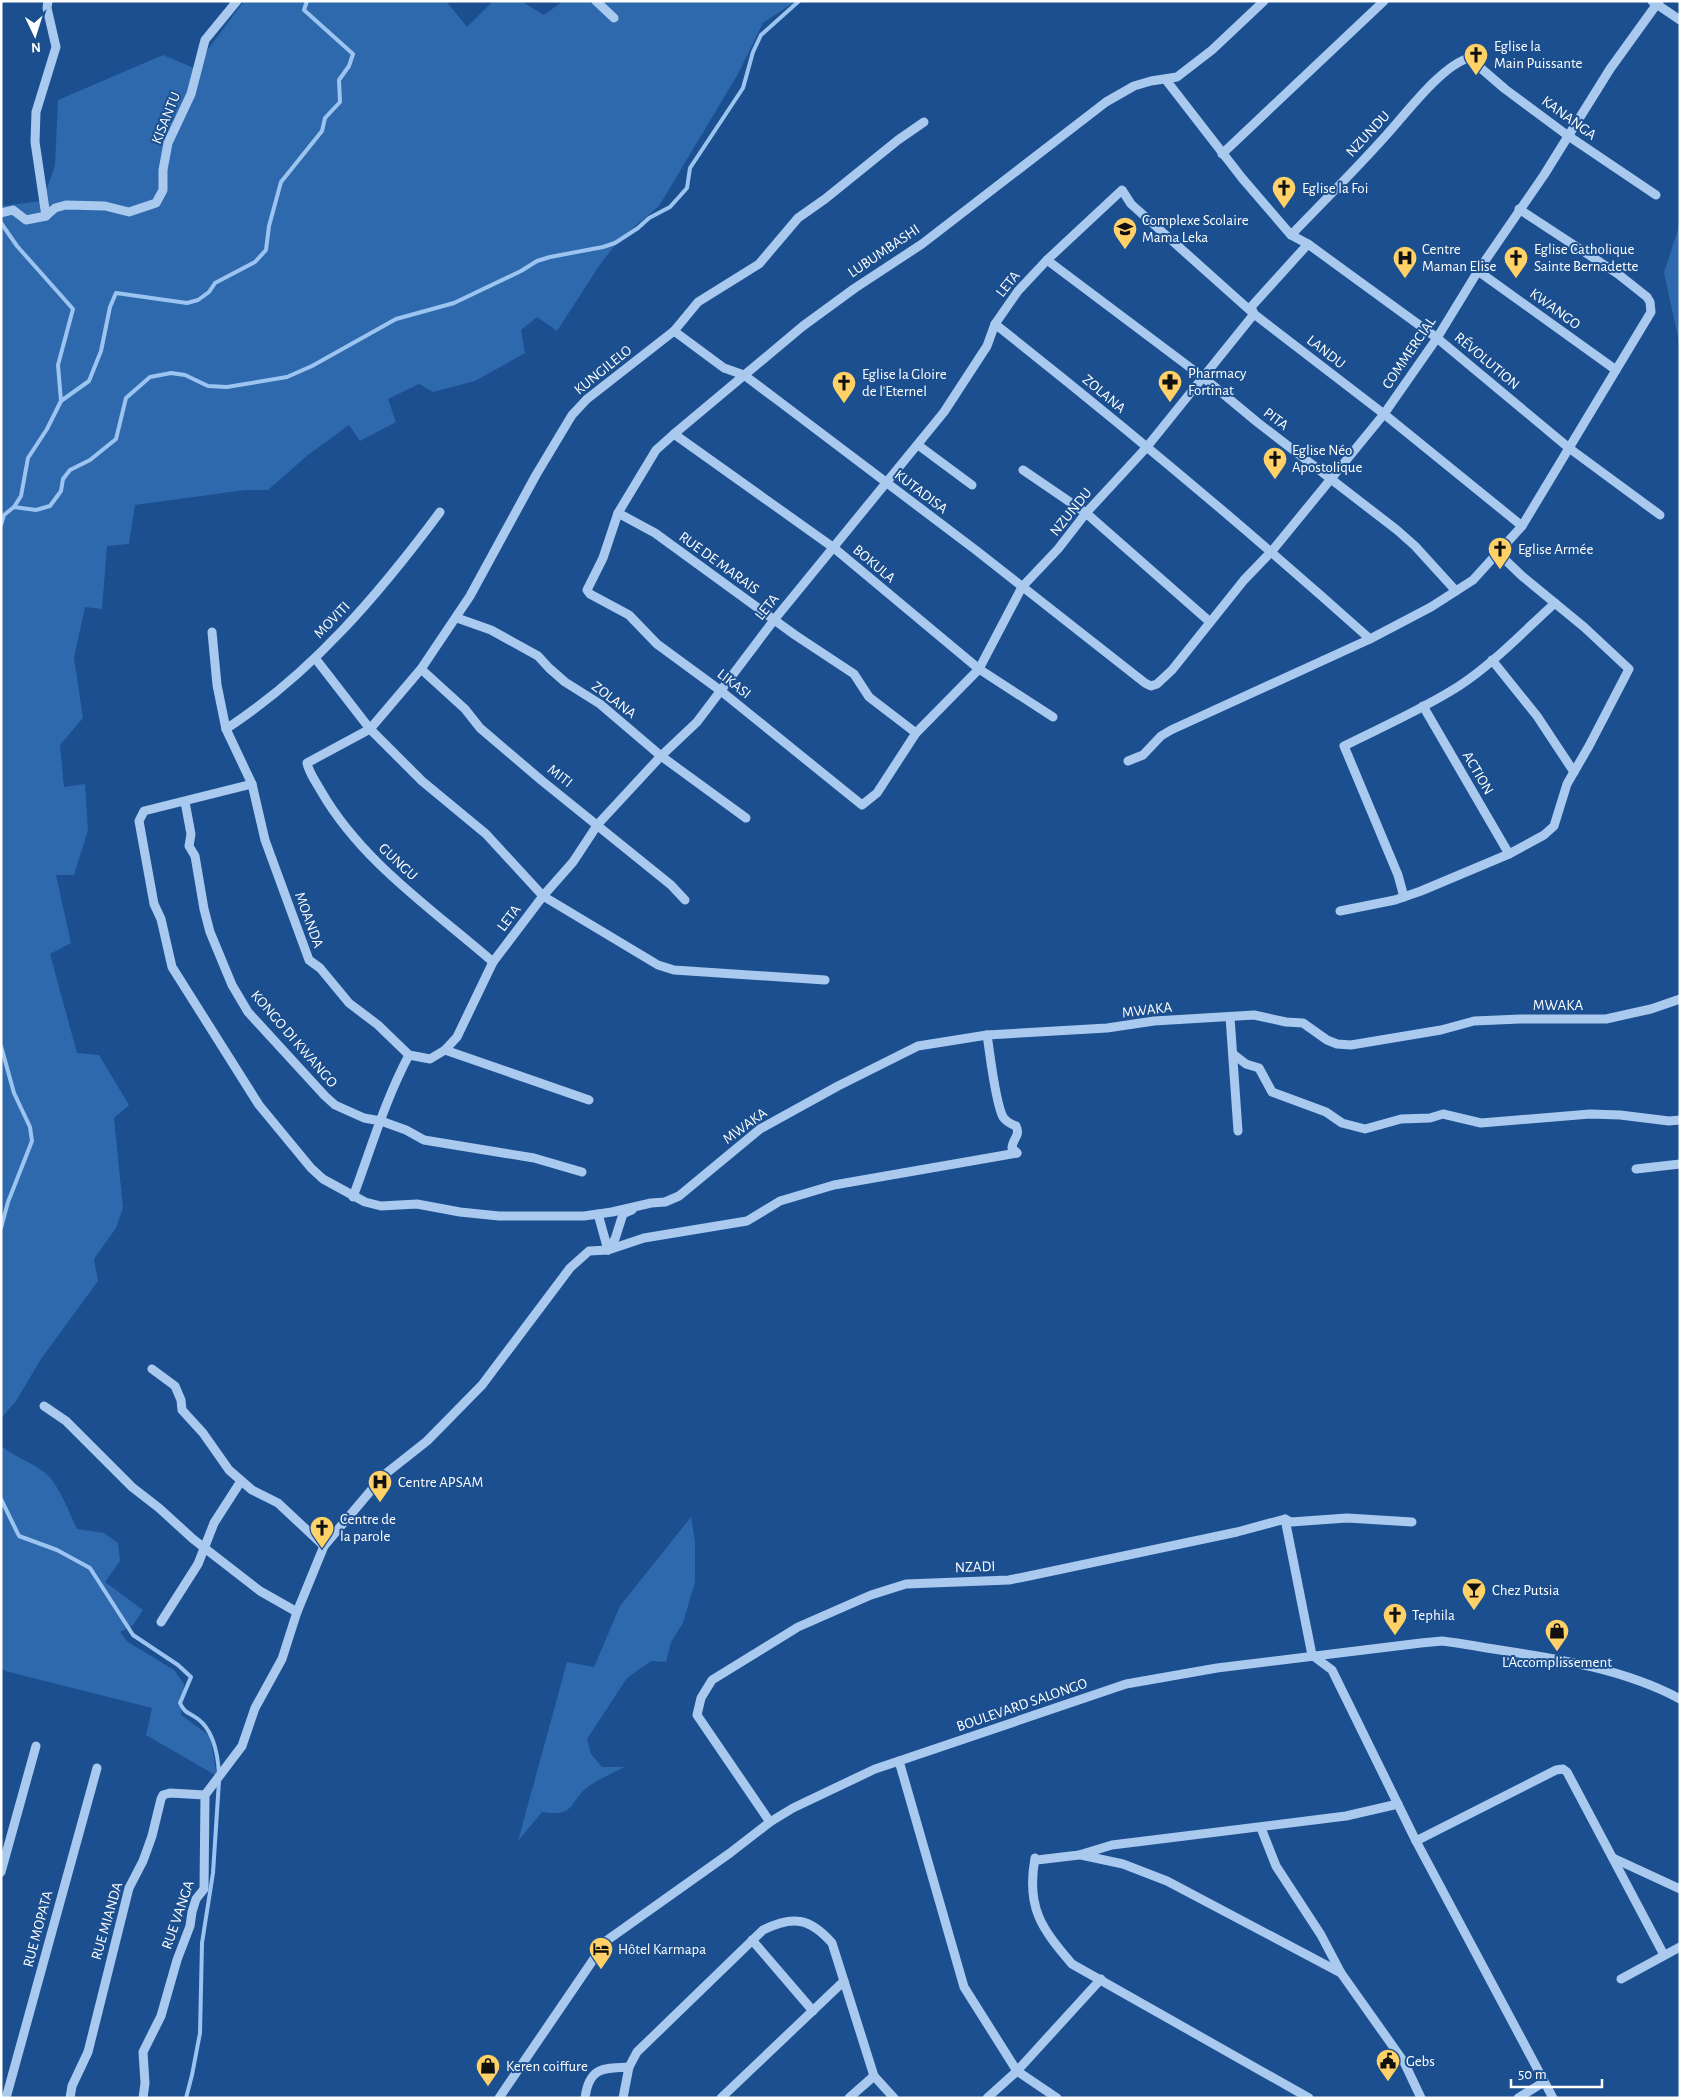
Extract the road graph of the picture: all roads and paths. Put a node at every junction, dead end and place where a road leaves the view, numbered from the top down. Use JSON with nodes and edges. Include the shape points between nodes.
{"nodes":[{"id":1,"x":48,"y":1,"type":"edge"},
{"id":2,"x":237,"y":1,"type":"edge"},
{"id":3,"x":596,"y":1,"type":"edge"},
{"id":4,"x":1264,"y":1,"type":"edge"},
{"id":5,"x":1384,"y":1,"type":"edge"},
{"id":6,"x":1656,"y":2,"type":"edge"},
{"id":7,"x":614,"y":18,"type":"dead end"},
{"id":8,"x":1680,"y":20,"type":"edge"},
{"id":9,"x":1469,"y":58,"type":"joint"},
{"id":10,"x":1166,"y":80,"type":"junction"},
{"id":11,"x":924,"y":122,"type":"dead end"},
{"id":12,"x":1567,"y":136,"type":"junction"},
{"id":13,"x":1222,"y":154,"type":"junction"},
{"id":14,"x":1122,"y":190,"type":"joint"},
{"id":15,"x":1656,"y":195,"type":"dead end"},
{"id":16,"x":1519,"y":209,"type":"junction"},
{"id":17,"x":1,"y":213,"type":"edge"},
{"id":18,"x":46,"y":216,"type":"junction"},
{"id":19,"x":1291,"y":235,"type":"junction"},
{"id":20,"x":1308,"y":244,"type":"junction"},
{"id":21,"x":1047,"y":260,"type":"junction"},
{"id":22,"x":1478,"y":270,"type":"junction"},
{"id":23,"x":1254,"y":314,"type":"junction"},
{"id":24,"x":995,"y":324,"type":"junction"},
{"id":25,"x":674,"y":331,"type":"junction"},
{"id":26,"x":1437,"y":338,"type":"junction"},
{"id":27,"x":1616,"y":370,"type":"junction"},
{"id":28,"x":744,"y":375,"type":"junction"},
{"id":29,"x":1204,"y":378,"type":"junction"},
{"id":30,"x":1384,"y":414,"type":"junction"},
{"id":31,"x":674,"y":434,"type":"junction"},
{"id":32,"x":918,"y":445,"type":"junction"},
{"id":33,"x":1146,"y":448,"type":"junction"},
{"id":34,"x":1569,"y":448,"type":"junction"},
{"id":35,"x":1023,"y":470,"type":"dead end"},
{"id":36,"x":1331,"y":478,"type":"junction"},
{"id":37,"x":887,"y":483,"type":"junction"},
{"id":38,"x":972,"y":485,"type":"dead end"},
{"id":39,"x":440,"y":512,"type":"dead end"},
{"id":40,"x":618,"y":513,"type":"junction"},
{"id":41,"x":1086,"y":513,"type":"junction"},
{"id":42,"x":1660,"y":515,"type":"dead end"},
{"id":43,"x":1522,"y":526,"type":"junction"},
{"id":44,"x":834,"y":548,"type":"junction"},
{"id":45,"x":1272,"y":551,"type":"junction"},
{"id":46,"x":1499,"y":554,"type":"junction"},
{"id":47,"x":1022,"y":587,"type":"junction"},
{"id":48,"x":587,"y":590,"type":"joint"},
{"id":49,"x":1456,"y":591,"type":"junction"},
{"id":50,"x":1555,"y":603,"type":"junction"},
{"id":51,"x":457,"y":618,"type":"junction"},
{"id":52,"x":774,"y":620,"type":"junction"},
{"id":53,"x":1210,"y":622,"type":"junction"},
{"id":54,"x":212,"y":632,"type":"dead end"},
{"id":55,"x":1370,"y":639,"type":"junction"},
{"id":56,"x":315,"y":658,"type":"junction"},
{"id":57,"x":1492,"y":660,"type":"junction"},
{"id":58,"x":421,"y":669,"type":"junction"},
{"id":59,"x":979,"y":669,"type":"junction"},
{"id":60,"x":1144,"y":683,"type":"joint"},
{"id":61,"x":721,"y":691,"type":"junction"},
{"id":62,"x":1423,"y":706,"type":"junction"},
{"id":63,"x":1053,"y":717,"type":"dead end"},
{"id":64,"x":226,"y":729,"type":"junction"},
{"id":65,"x":370,"y":729,"type":"junction"},
{"id":66,"x":916,"y":733,"type":"junction"},
{"id":67,"x":661,"y":756,"type":"junction"},
{"id":68,"x":1128,"y":761,"type":"dead end"},
{"id":69,"x":307,"y":763,"type":"joint"},
{"id":70,"x":1574,"y":772,"type":"junction"},
{"id":71,"x":252,"y":784,"type":"junction"},
{"id":72,"x":185,"y":802,"type":"junction"},
{"id":73,"x":862,"y":805,"type":"joint"},
{"id":74,"x":746,"y":818,"type":"dead end"},
{"id":75,"x":598,"y":824,"type":"junction"},
{"id":76,"x":1509,"y":854,"type":"junction"},
{"id":77,"x":544,"y":896,"type":"junction"},
{"id":78,"x":1404,"y":897,"type":"junction"},
{"id":79,"x":686,"y":900,"type":"dead end"},
{"id":80,"x":1340,"y":911,"type":"dead end"},
{"id":81,"x":493,"y":962,"type":"junction"},
{"id":82,"x":825,"y":980,"type":"dead end"},
{"id":83,"x":1680,"y":999,"type":"edge"},
{"id":84,"x":1230,"y":1017,"type":"junction"},
{"id":85,"x":987,"y":1035,"type":"junction"},
{"id":86,"x":445,"y":1050,"type":"junction"},
{"id":87,"x":1233,"y":1054,"type":"junction"},
{"id":88,"x":409,"y":1055,"type":"junction"},
{"id":89,"x":589,"y":1100,"type":"dead end"},
{"id":90,"x":1680,"y":1120,"type":"edge"},
{"id":91,"x":381,"y":1121,"type":"junction"},
{"id":92,"x":1238,"y":1130,"type":"dead end"},
{"id":93,"x":1680,"y":1164,"type":"edge"},
{"id":94,"x":1636,"y":1169,"type":"dead end"},
{"id":95,"x":582,"y":1172,"type":"dead end"},
{"id":96,"x":353,"y":1197,"type":"junction"},
{"id":97,"x":651,"y":1203,"type":"junction"},
{"id":98,"x":598,"y":1214,"type":"junction"},
{"id":99,"x":608,"y":1250,"type":"junction"},
{"id":100,"x":152,"y":1369,"type":"dead end"},
{"id":101,"x":44,"y":1406,"type":"dead end"},
{"id":102,"x":241,"y":1481,"type":"junction"},
{"id":103,"x":1285,"y":1519,"type":"junction"},
{"id":104,"x":1412,"y":1522,"type":"dead end"},
{"id":105,"x":324,"y":1546,"type":"junction"},
{"id":106,"x":205,"y":1547,"type":"junction"},
{"id":107,"x":297,"y":1612,"type":"junction"},
{"id":108,"x":162,"y":1622,"type":"dead end"},
{"id":109,"x":1312,"y":1655,"type":"junction"},
{"id":110,"x":1680,"y":1699,"type":"edge"},
{"id":111,"x":36,"y":1746,"type":"dead end"},
{"id":112,"x":899,"y":1761,"type":"junction"},
{"id":113,"x":96,"y":1768,"type":"dead end"},
{"id":114,"x":205,"y":1795,"type":"junction"},
{"id":115,"x":1398,"y":1804,"type":"junction"},
{"id":116,"x":770,"y":1822,"type":"junction"},
{"id":117,"x":1261,"y":1828,"type":"junction"},
{"id":118,"x":1416,"y":1841,"type":"junction"},
{"id":119,"x":1079,"y":1855,"type":"junction"},
{"id":120,"x":1613,"y":1858,"type":"junction"},
{"id":121,"x":3,"y":1861,"type":"edge"},
{"id":122,"x":1,"y":1872,"type":"edge"},
{"id":123,"x":1680,"y":1889,"type":"edge"},
{"id":124,"x":752,"y":1940,"type":"junction"},
{"id":125,"x":1680,"y":1947,"type":"edge"},
{"id":126,"x":1664,"y":1955,"type":"junction"},
{"id":127,"x":1341,"y":1973,"type":"junction"},
{"id":128,"x":1101,"y":1979,"type":"junction"},
{"id":129,"x":1621,"y":1979,"type":"dead end"},
{"id":130,"x":844,"y":1981,"type":"junction"},
{"id":131,"x":813,"y":2011,"type":"junction"},
{"id":132,"x":629,"y":2067,"type":"junction"},
{"id":133,"x":1018,"y":2071,"type":"junction"},
{"id":134,"x":874,"y":2076,"type":"junction"},
{"id":135,"x":1544,"y":2082,"type":"junction"},
{"id":136,"x":6,"y":2098,"type":"edge"},
{"id":137,"x":70,"y":2098,"type":"edge"},
{"id":138,"x":143,"y":2098,"type":"edge"},
{"id":139,"x":499,"y":2098,"type":"edge"},
{"id":140,"x":585,"y":2098,"type":"edge"},
{"id":141,"x":623,"y":2098,"type":"edge"},
{"id":142,"x":721,"y":2098,"type":"edge"},
{"id":143,"x":849,"y":2098,"type":"edge"},
{"id":144,"x":894,"y":2098,"type":"edge"},
{"id":145,"x":987,"y":2098,"type":"edge"},
{"id":146,"x":1057,"y":2098,"type":"edge"},
{"id":147,"x":1309,"y":2098,"type":"edge"},
{"id":148,"x":1421,"y":2098,"type":"edge"},
{"id":149,"x":1518,"y":2098,"type":"edge"},
{"id":150,"x":1552,"y":2098,"type":"edge"}],
"edges":[{"from":1,"to":18,"type":"street","via":[[56,47],[36,112],[35,142]]},
{"from":2,"to":18,"type":"street","name":"KISANTU","via":[[205,40],[194,87],[168,143],[163,190],[156,203],[129,212],[105,206],[66,205],[55,208]]},
{"from":3,"to":7,"type":"street"},
{"from":4,"to":10,"type":"street","name":"LUBUMBASHI","via":[[1212,50],[1177,77]]},
{"from":5,"to":13,"type":"street"},
{"from":6,"to":8,"type":"street"},
{"from":6,"to":12,"type":"street","name":"COMMERCIAL"},
{"from":9,"to":12,"type":"street","name":"KANANGA"},
{"from":9,"to":19,"type":"street","name":"NZUNDU","via":[[1442,74]]},
{"from":10,"to":13,"type":"street"},
{"from":10,"to":28,"type":"street","name":"LUBUMBASHI","via":[[1134,86],[1106,102],[922,244],[803,326]]},
{"from":11,"to":25,"type":"street","name":"KUNGILELO","via":[[798,218],[759,264],[698,302]]},
{"from":12,"to":15,"type":"street","name":"KANANGA"},
{"from":12,"to":16,"type":"street","name":"COMMERCIAL"},
{"from":13,"to":19,"type":"street"},
{"from":14,"to":21,"type":"street","name":"LETA"},
{"from":14,"to":23,"type":"street","name":"LANDU","via":[[1131,204]]},
{"from":16,"to":22,"type":"street","name":"COMMERCIAL"},
{"from":16,"to":27,"type":"street","via":[[1618,274],[1647,297],[1651,306],[1649,317]]},
{"from":17,"to":18,"type":"street","via":[[13,210],[26,220]]},
{"from":19,"to":20,"type":"street","name":"RÉVOLUTION"},
{"from":20,"to":23,"type":"street","name":"NZUNDU","via":[[1251,307]]},
{"from":20,"to":26,"type":"street","name":"RÉVOLUTION"},
{"from":21,"to":24,"type":"street","name":"LETA","via":[[1018,291]]},
{"from":21,"to":29,"type":"street","name":"PITA"},
{"from":22,"to":26,"type":"street","name":"COMMERCIAL"},
{"from":22,"to":27,"type":"street","name":"KWANGO"},
{"from":23,"to":29,"type":"street","name":"NZUNDU"},
{"from":23,"to":30,"type":"street","name":"LANDU"},
{"from":24,"to":32,"type":"street","name":"LETA","via":[[987,346],[971,372]]},
{"from":24,"to":33,"type":"street","name":"ZOLANA"},
{"from":25,"to":28,"type":"street","name":"KUTADISA","via":[[724,368]]},
{"from":25,"to":51,"type":"street","name":"KUNGILELO","via":[[587,399],[572,415]]},
{"from":26,"to":30,"type":"street","name":"COMMERCIAL"},
{"from":26,"to":34,"type":"street","name":"RÉVOLUTION"},
{"from":27,"to":34,"type":"street"},
{"from":28,"to":31,"type":"street","name":"LUBUMBASHI"},
{"from":28,"to":37,"type":"street","name":"KUTADISA"},
{"from":29,"to":33,"type":"street","name":"NZUNDU"},
{"from":29,"to":36,"type":"street","name":"PITA"},
{"from":30,"to":36,"type":"street","name":"COMMERCIAL"},
{"from":30,"to":43,"type":"street","name":"LANDU"},
{"from":31,"to":40,"type":"street","name":"LUBUMBASHI","via":[[656,450]]},
{"from":31,"to":44,"type":"street","name":"BOKULA"},
{"from":32,"to":37,"type":"street","name":"LETA"},
{"from":32,"to":38,"type":"street"},
{"from":33,"to":41,"type":"street","name":"NZUNDU"},
{"from":33,"to":45,"type":"street","name":"ZOLANA"},
{"from":34,"to":42,"type":"street","name":"RÉVOLUTION"},
{"from":34,"to":43,"type":"street"},
{"from":35,"to":41,"type":"street"},
{"from":36,"to":45,"type":"street","name":"COMMERCIAL"},
{"from":36,"to":49,"type":"street","name":"PITA","via":[[1415,546]]},
{"from":37,"to":44,"type":"street","name":"LETA"},
{"from":37,"to":47,"type":"street","name":"KUTADISA"},
{"from":39,"to":56,"type":"street","name":"MOVITI","via":[[404,561]]},
{"from":40,"to":48,"type":"street","name":"LUBUMBASHI","via":[[603,558]]},
{"from":40,"to":52,"type":"street","name":"RUE DE MARAIS","via":[[655,533]]},
{"from":41,"to":47,"type":"street","name":"NZUNDU"},
{"from":41,"to":53,"type":"street"},
{"from":43,"to":46,"type":"street"},
{"from":44,"to":52,"type":"street","name":"LETA"},
{"from":44,"to":59,"type":"street","name":"BOKULA"},
{"from":45,"to":53,"type":"street","name":"COMMERCIAL"},
{"from":45,"to":55,"type":"street","name":"ZOLANA"},
{"from":46,"to":49,"type":"street","via":[[1474,580]]},
{"from":46,"to":50,"type":"street"},
{"from":47,"to":59,"type":"street","name":"NZUNDU"},
{"from":47,"to":60,"type":"street","name":"KUTADISA"},
{"from":48,"to":61,"type":"street","name":"LIKASI","via":[[629,615],[657,644]]},
{"from":49,"to":55,"type":"street"},
{"from":50,"to":57,"type":"street"},
{"from":50,"to":70,"type":"street","via":[[1629,668]]},
{"from":51,"to":58,"type":"street","name":"KUNGILELO"},
{"from":51,"to":67,"type":"street","name":"ZOLANA","via":[[491,630],[538,656],[565,682],[600,704]]},
{"from":52,"to":61,"type":"street","name":"LETA"},
{"from":52,"to":66,"type":"street","name":"RUE DE MARAIS","via":[[854,674],[869,697]]},
{"from":53,"to":60,"type":"street","name":"COMMERCIAL","via":[[1157,684]]},
{"from":54,"to":64,"type":"street","name":"MOANDA"},
{"from":55,"to":68,"type":"street","via":[[1171,730],[1143,755]]},
{"from":56,"to":64,"type":"street","name":"MOVITI","via":[[255,710]]},
{"from":56,"to":65,"type":"street"},
{"from":57,"to":62,"type":"street","via":[[1460,686]]},
{"from":57,"to":70,"type":"street","via":[[1537,716]]},
{"from":58,"to":65,"type":"street","name":"KUNGILELO"},
{"from":58,"to":75,"type":"street","name":"MITI","via":[[480,728]]},
{"from":59,"to":63,"type":"street","name":"BOKULA"},
{"from":59,"to":66,"type":"street","name":"NZUNDU"},
{"from":61,"to":67,"type":"street","name":"LETA","via":[[697,722]]},
{"from":61,"to":73,"type":"street","name":"LIKASI"},
{"from":62,"to":76,"type":"street","name":"ACTION"},
{"from":62,"to":78,"type":"street","via":[[1344,746],[1398,875]]},
{"from":64,"to":71,"type":"street","name":"MOANDA"},
{"from":65,"to":69,"type":"street","name":"KUNGILELO"},
{"from":65,"to":77,"type":"street","via":[[422,781],[486,834]]},
{"from":66,"to":73,"type":"street","name":"NZUNDU","via":[[877,793]]},
{"from":67,"to":74,"type":"street","name":"ZOLANA"},
{"from":67,"to":75,"type":"street","name":"LETA"},
{"from":69,"to":81,"type":"street","name":"GUNGU","via":[[332,810],[350,833],[407,889]]},
{"from":70,"to":76,"type":"street","via":[[1554,826]]},
{"from":71,"to":72,"type":"street"},
{"from":71,"to":88,"type":"street","name":"MOANDA","via":[[265,840],[309,960],[320,968],[349,1003]]},
{"from":72,"to":91,"type":"street","name":"KONGO DI KWANGO","via":[[191,834],[189,846],[195,856],[204,909],[232,986],[248,1012],[325,1096],[335,1105],[364,1118]]},
{"from":72,"to":96,"type":"street","via":[[144,811],[139,821],[154,904],[161,919],[172,967],[259,1106],[311,1168]]},
{"from":75,"to":77,"type":"street","name":"LETA","via":[[573,862]]},
{"from":75,"to":79,"type":"street","name":"MITI"},
{"from":76,"to":78,"type":"street"},
{"from":77,"to":81,"type":"street","name":"LETA"},
{"from":77,"to":82,"type":"street","via":[[658,965],[674,970]]},
{"from":78,"to":80,"type":"street"},
{"from":81,"to":86,"type":"street","name":"LETA","via":[[456,1037]]},
{"from":83,"to":84,"type":"street","name":"MWAKA","via":[[1606,1019],[1474,1021],[1431,1032],[1350,1045],[1327,1040],[1303,1023],[1254,1014]]},
{"from":84,"to":85,"type":"street","name":"MWAKA"},
{"from":84,"to":87,"type":"street"},
{"from":85,"to":97,"type":"street","name":"MWAKA","via":[[918,1046],[878,1065],[760,1129],[678,1196]]},
{"from":85,"to":99,"type":"street","via":[[1003,1117],[1018,1131],[1012,1143],[1017,1153],[834,1185],[780,1201],[747,1221],[644,1238]]},
{"from":86,"to":88,"type":"street","via":[[430,1059]]},
{"from":86,"to":89,"type":"street"},
{"from":87,"to":90,"type":"street","via":[[1246,1064],[1259,1068],[1272,1092],[1326,1112],[1342,1123],[1365,1128],[1443,1114],[1481,1123],[1590,1114]]},
{"from":87,"to":92,"type":"street"},
{"from":88,"to":91,"type":"street","via":[[391,1090]]},
{"from":91,"to":95,"type":"street","name":"KONGO DI KWANGO","via":[[424,1140],[534,1158]]},
{"from":91,"to":96,"type":"street"},
{"from":93,"to":94,"type":"street"},
{"from":96,"to":98,"type":"street","via":[[381,1206],[417,1204],[499,1216]]},
{"from":97,"to":98,"type":"street"},
{"from":97,"to":99,"type":"street","via":[[623,1214]]},
{"from":98,"to":99,"type":"street"},
{"from":99,"to":105,"type":"street","via":[[589,1251],[570,1268],[482,1385],[426,1441],[384,1475]]},
{"from":100,"to":102,"type":"street","via":[[175,1386],[182,1410]]},
{"from":101,"to":106,"type":"street","via":[[66,1421],[132,1487]]},
{"from":102,"to":105,"type":"street","via":[[278,1503]]},
{"from":102,"to":106,"type":"street","via":[[214,1523]]},
{"from":103,"to":104,"type":"street","via":[[1291,1522],[1347,1518]]},
{"from":103,"to":109,"type":"street"},
{"from":103,"to":116,"type":"street","name":"NZADI","via":[[1009,1580],[906,1584],[798,1627],[712,1680],[697,1715]]},
{"from":105,"to":107,"type":"street"},
{"from":106,"to":107,"type":"street","via":[[260,1591]]},
{"from":106,"to":108,"type":"street"},
{"from":107,"to":114,"type":"street","via":[[282,1660],[255,1708],[242,1746]]},
{"from":109,"to":110,"type":"street","name":"BOULEVARD SALONGO","via":[[1442,1641],[1576,1664],[1633,1678]]},
{"from":109,"to":112,"type":"street","name":"BOULEVARD SALONGO","via":[[1126,1684]]},
{"from":109,"to":115,"type":"street","via":[[1332,1670]]},
{"from":111,"to":121,"type":"street"},
{"from":112,"to":116,"type":"street","name":"BOULEVARD SALONGO","via":[[817,1796]]},
{"from":112,"to":133,"type":"street","via":[[964,1987]]},
{"from":113,"to":136,"type":"street","name":"RUE MOPATA"},
{"from":114,"to":137,"type":"street","name":"RUE MIANDA","via":[[170,1793],[161,1799],[146,1852],[128,1888],[88,2052],[72,2086]]},
{"from":114,"to":138,"type":"street","name":"RUE VANGA","via":[[204,1889],[196,1899],[161,2016],[143,2052]]},
{"from":115,"to":117,"type":"street","via":[[1346,1816]]},
{"from":115,"to":118,"type":"street"},
{"from":116,"to":139,"type":"street","name":"BOULEVARD SALONGO","via":[[606,1941]]},
{"from":117,"to":119,"type":"street","via":[[1112,1845]]},
{"from":117,"to":127,"type":"street","via":[[1276,1866],[1321,1934]]},
{"from":118,"to":120,"type":"street","via":[[1563,1769]]},
{"from":118,"to":135,"type":"street"},
{"from":119,"to":127,"type":"street","via":[[1123,1864],[1167,1881]]},
{"from":119,"to":128,"type":"street","via":[[1035,1858],[1033,1899],[1044,1928],[1063,1954],[1072,1964]]},
{"from":120,"to":123,"type":"street"},
{"from":120,"to":126,"type":"street"},
{"from":121,"to":122,"type":"street"},
{"from":124,"to":130,"type":"street","via":[[775,1924],[804,1921],[816,1926],[832,1943]]},
{"from":124,"to":131,"type":"street"},
{"from":124,"to":132,"type":"street","via":[[637,2052]]},
{"from":125,"to":126,"type":"street"},
{"from":126,"to":129,"type":"street"},
{"from":127,"to":148,"type":"street","via":[[1404,2062]]},
{"from":128,"to":133,"type":"street"},
{"from":128,"to":147,"type":"street"},
{"from":130,"to":131,"type":"street"},
{"from":130,"to":134,"type":"street"},
{"from":131,"to":142,"type":"street"},
{"from":132,"to":140,"type":"street","via":[[598,2071],[587,2085]]},
{"from":132,"to":141,"type":"street"},
{"from":133,"to":145,"type":"street"},
{"from":133,"to":146,"type":"street"},
{"from":134,"to":143,"type":"street"},
{"from":134,"to":144,"type":"street"},
{"from":135,"to":149,"type":"street"},
{"from":135,"to":150,"type":"street"}]}
